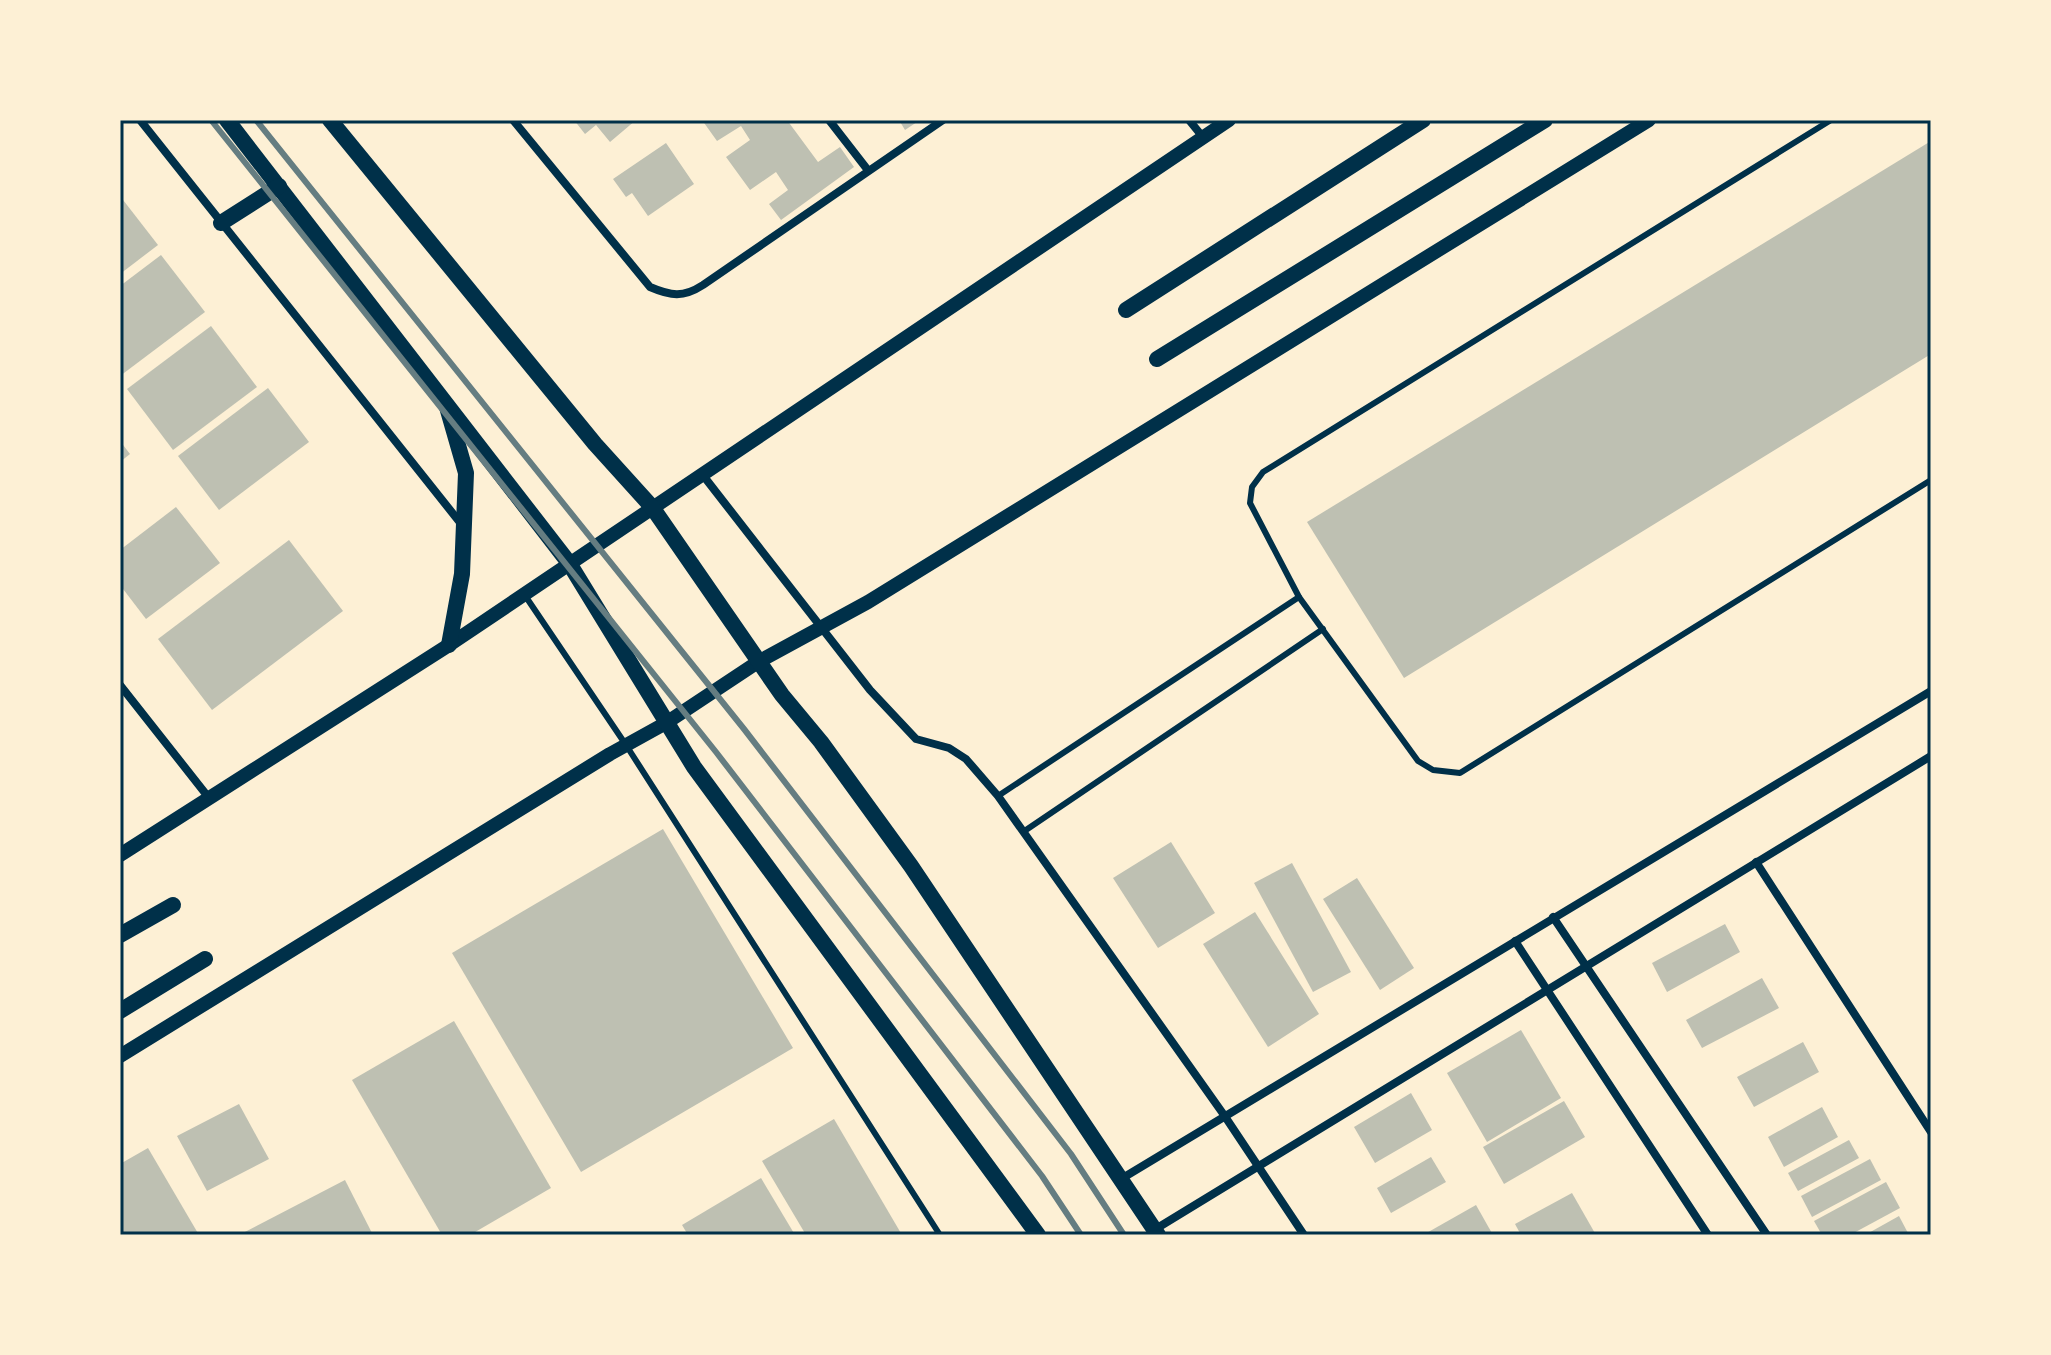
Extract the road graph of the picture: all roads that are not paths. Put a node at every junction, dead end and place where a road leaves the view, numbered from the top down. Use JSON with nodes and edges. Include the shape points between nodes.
{"nodes":[{"id":1,"x":140,"y":120,"type":"edge"},
{"id":2,"x":227,"y":120,"type":"edge"},
{"id":3,"x":330,"y":120,"type":"edge"},
{"id":4,"x":513,"y":120,"type":"edge"},
{"id":5,"x":829,"y":120,"type":"edge"},
{"id":6,"x":943,"y":120,"type":"edge"},
{"id":7,"x":1189,"y":120,"type":"edge"},
{"id":8,"x":1229,"y":120,"type":"edge"},
{"id":9,"x":1423,"y":120,"type":"edge"},
{"id":10,"x":1545,"y":120,"type":"edge"},
{"id":11,"x":1649,"y":120,"type":"edge"},
{"id":12,"x":1831,"y":120,"type":"edge"},
{"id":13,"x":1202,"y":136,"type":"junction"},
{"id":14,"x":867,"y":169,"type":"junction"},
{"id":15,"x":279,"y":186,"type":"junction"},
{"id":16,"x":221,"y":223,"type":"junction"},
{"id":17,"x":1126,"y":310,"type":"dead end"},
{"id":18,"x":1157,"y":359,"type":"dead end"},
{"id":19,"x":445,"y":399,"type":"junction"},
{"id":20,"x":700,"y":473,"type":"junction"},
{"id":21,"x":1931,"y":480,"type":"edge"},
{"id":22,"x":652,"y":507,"type":"junction"},
{"id":23,"x":465,"y":529,"type":"junction"},
{"id":24,"x":569,"y":563,"type":"junction"},
{"id":25,"x":524,"y":594,"type":"junction"},
{"id":26,"x":1299,"y":597,"type":"junction"},
{"id":27,"x":1323,"y":629,"type":"junction"},
{"id":28,"x":821,"y":630,"type":"junction"},
{"id":29,"x":449,"y":645,"type":"junction"},
{"id":30,"x":758,"y":662,"type":"junction"},
{"id":31,"x":120,"y":685,"type":"edge"},
{"id":32,"x":1931,"y":691,"type":"edge"},
{"id":33,"x":666,"y":723,"type":"junction"},
{"id":34,"x":626,"y":745,"type":"junction"},
{"id":35,"x":1931,"y":756,"type":"edge"},
{"id":36,"x":998,"y":796,"type":"junction"},
{"id":37,"x":209,"y":798,"type":"junction"},
{"id":38,"x":1023,"y":832,"type":"junction"},
{"id":39,"x":120,"y":855,"type":"edge"},
{"id":40,"x":1756,"y":862,"type":"junction"},
{"id":41,"x":173,"y":905,"type":"dead end"},
{"id":42,"x":1553,"y":917,"type":"junction"},
{"id":43,"x":120,"y":935,"type":"edge"},
{"id":44,"x":1515,"y":941,"type":"junction"},
{"id":45,"x":205,"y":959,"type":"dead end"},
{"id":46,"x":1586,"y":966,"type":"junction"},
{"id":47,"x":1548,"y":990,"type":"junction"},
{"id":48,"x":120,"y":1011,"type":"edge"},
{"id":49,"x":120,"y":1056,"type":"edge"},
{"id":50,"x":1224,"y":1115,"type":"junction"},
{"id":51,"x":1931,"y":1132,"type":"edge"},
{"id":52,"x":1258,"y":1165,"type":"junction"},
{"id":53,"x":1121,"y":1179,"type":"junction"},
{"id":54,"x":1156,"y":1232,"type":"edge"},
{"id":55,"x":940,"y":1235,"type":"edge"},
{"id":56,"x":1038,"y":1235,"type":"edge"},
{"id":57,"x":1304,"y":1235,"type":"edge"},
{"id":58,"x":1708,"y":1235,"type":"edge"},
{"id":59,"x":1767,"y":1235,"type":"edge"}],
"edges":[{"from":1,"to":16,"type":"street"},
{"from":2,"to":15,"type":"main road"},
{"from":3,"to":22,"type":"main road"},
{"from":4,"to":14,"type":"street","via":[[650,287],[671,296],[697,289]]},
{"from":5,"to":14,"type":"street"},
{"from":6,"to":14,"type":"street"},
{"from":7,"to":13,"type":"street"},
{"from":8,"to":13,"type":"street"},
{"from":9,"to":17,"type":"main road"},
{"from":10,"to":18,"type":"main road"},
{"from":11,"to":28,"type":"street"},
{"from":12,"to":26,"type":"lane","via":[[1263,472],[1252,487],[1250,503]]},
{"from":13,"to":20,"type":"street"},
{"from":15,"to":16,"type":"main road"},
{"from":15,"to":19,"type":"main road"},
{"from":16,"to":23,"type":"street"},
{"from":19,"to":23,"type":"main road","via":[[466,473]]},
{"from":19,"to":24,"type":"main road"},
{"from":20,"to":22,"type":"street"},
{"from":20,"to":28,"type":"street"},
{"from":21,"to":27,"type":"lane","via":[[1460,773],[1433,770],[1418,761]]},
{"from":22,"to":24,"type":"street"},
{"from":22,"to":30,"type":"main road"},
{"from":23,"to":29,"type":"main road"},
{"from":24,"to":25,"type":"street"},
{"from":24,"to":33,"type":"main road"},
{"from":25,"to":29,"type":"street"},
{"from":25,"to":34,"type":"lane"},
{"from":26,"to":27,"type":"lane"},
{"from":26,"to":36,"type":"lane"},
{"from":27,"to":38,"type":"lane"},
{"from":28,"to":30,"type":"street"},
{"from":28,"to":36,"type":"street","via":[[916,739],[966,759]]},
{"from":29,"to":37,"type":"street"},
{"from":30,"to":33,"type":"street"},
{"from":30,"to":53,"type":"main road","via":[[911,866]]},
{"from":31,"to":37,"type":"street"},
{"from":32,"to":42,"type":"street"},
{"from":33,"to":34,"type":"street"},
{"from":33,"to":56,"type":"main road"},
{"from":34,"to":49,"type":"street"},
{"from":34,"to":55,"type":"lane"},
{"from":35,"to":40,"type":"street"},
{"from":36,"to":38,"type":"street"},
{"from":37,"to":39,"type":"street"},
{"from":38,"to":50,"type":"street"},
{"from":40,"to":46,"type":"street"},
{"from":40,"to":51,"type":"street"},
{"from":41,"to":43,"type":"main road"},
{"from":42,"to":44,"type":"street"},
{"from":42,"to":46,"type":"street"},
{"from":44,"to":47,"type":"street"},
{"from":44,"to":50,"type":"street"},
{"from":45,"to":48,"type":"main road"},
{"from":46,"to":47,"type":"street"},
{"from":46,"to":59,"type":"street"},
{"from":47,"to":52,"type":"street"},
{"from":47,"to":58,"type":"street"},
{"from":50,"to":52,"type":"street"},
{"from":50,"to":53,"type":"street"},
{"from":52,"to":54,"type":"street"},
{"from":52,"to":57,"type":"street"},
{"from":53,"to":54,"type":"main road"}]}
